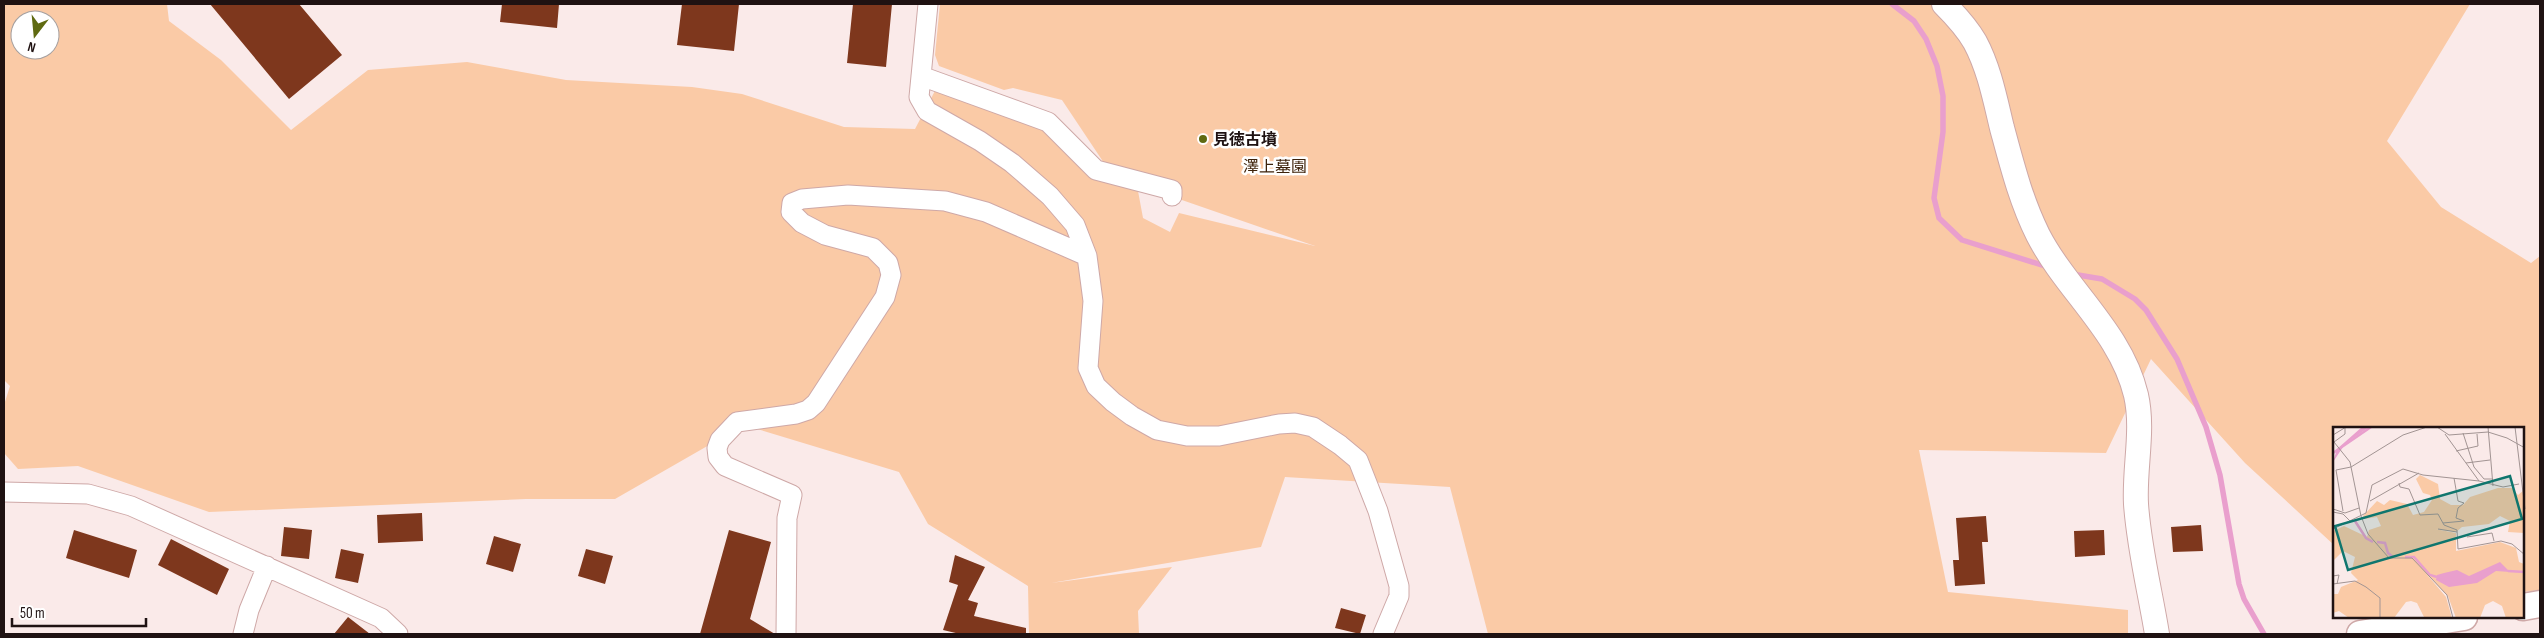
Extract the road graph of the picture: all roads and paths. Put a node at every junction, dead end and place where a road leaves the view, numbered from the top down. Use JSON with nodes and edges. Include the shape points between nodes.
{"nodes":[{"id":1,"x":928,"y":4,"type":"edge"},
{"id":2,"x":1944,"y":4,"type":"edge"},
{"id":3,"x":921,"y":76,"type":"junction"},
{"id":4,"x":1172,"y":196,"type":"dead end"},
{"id":5,"x":1087,"y":256,"type":"junction"},
{"id":6,"x":4,"y":492,"type":"edge"},
{"id":7,"x":267,"y":566,"type":"junction"},
{"id":8,"x":2540,"y":604,"type":"edge"},
{"id":9,"x":2524,"y":607,"type":"edge"},
{"id":10,"x":2458,"y":618,"type":"edge"},
{"id":11,"x":244,"y":634,"type":"edge"},
{"id":12,"x":398,"y":634,"type":"edge"},
{"id":13,"x":786,"y":634,"type":"edge"},
{"id":14,"x":1383,"y":634,"type":"edge"},
{"id":15,"x":2157,"y":634,"type":"edge"},
{"id":16,"x":2360,"y":634,"type":"edge"}],
"edges":[{"from":1,"to":3,"type":"street"},
{"from":2,"to":15,"type":"street","via":[[1965,28],[1980,53],[2019,190],[2039,235],[2054,264],[2113,340],[2129,372],[2138,412],[2136,502],[2139,538]]},
{"from":3,"to":4,"type":"street","via":[[1048,122],[1096,170],[1172,190]]},
{"from":3,"to":5,"type":"street","via":[[920,97],[926,111],[996,152],[1050,196],[1075,225]]},
{"from":5,"to":13,"type":"street","via":[[986,212],[945,201],[848,195],[802,199],[792,203],[791,212],[802,223],[825,235],[873,248],[888,263],[891,275],[886,297],[816,403],[796,414],[737,422],[716,448],[725,466],[792,495],[787,518]]},
{"from":5,"to":14,"type":"street","via":[[1094,301],[1088,368],[1096,386],[1119,406],[1157,430],[1186,436],[1219,436],[1295,423],[1312,427],[1358,460],[1378,511],[1399,586],[1399,596]]},
{"from":6,"to":7,"type":"street","via":[[88,494],[131,506]]},
{"from":7,"to":11,"type":"street","via":[[249,610]]},
{"from":7,"to":12,"type":"street","via":[[381,618]]},
{"from":8,"to":9,"type":"main road"},
{"from":10,"to":16,"type":"main road"}]}
